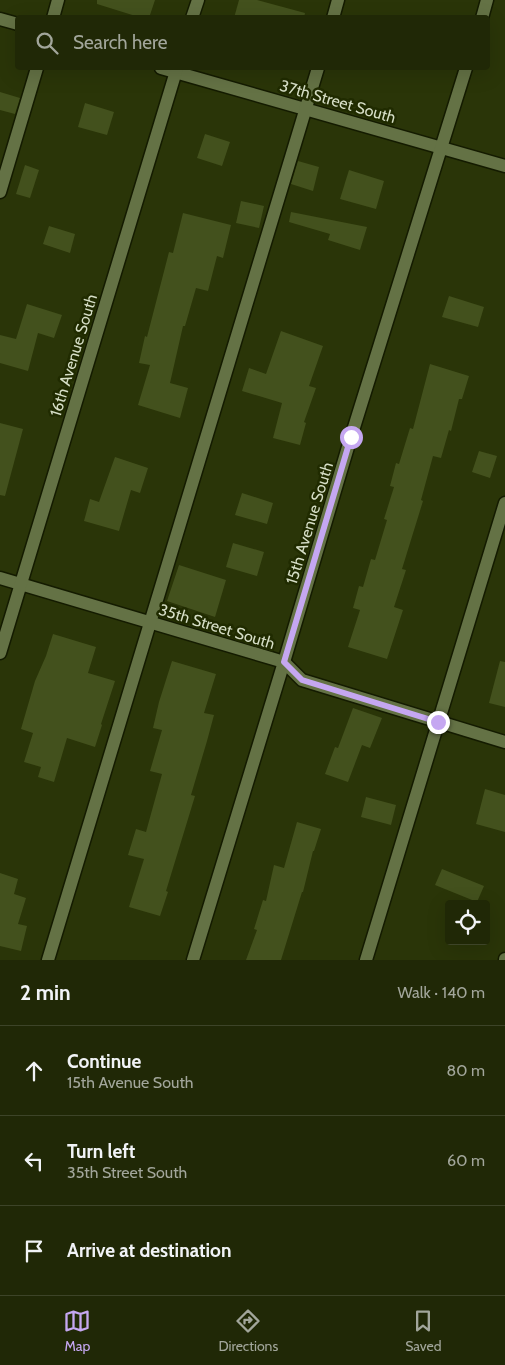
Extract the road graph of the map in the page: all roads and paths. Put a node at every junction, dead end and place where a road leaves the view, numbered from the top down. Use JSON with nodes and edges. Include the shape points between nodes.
{"nodes":[{"id":1,"x":58,"y":0,"type":"edge"},
{"id":2,"x":198,"y":0,"type":"edge"},
{"id":3,"x":338,"y":0,"type":"edge"},
{"id":4,"x":488,"y":0,"type":"edge"},
{"id":5,"x":54,"y":15,"type":"edge"},
{"id":6,"x":193,"y":15,"type":"edge"},
{"id":7,"x":334,"y":15,"type":"edge"},
{"id":8,"x":483,"y":15,"type":"edge"},
{"id":9,"x":0,"y":19,"type":"edge"},
{"id":10,"x":15,"y":23,"type":"edge"},
{"id":11,"x":37,"y":70,"type":"edge"},
{"id":12,"x":176,"y":70,"type":"edge"},
{"id":13,"x":317,"y":70,"type":"edge"},
{"id":14,"x":465,"y":70,"type":"edge"},
{"id":15,"x":306,"y":109,"type":"junction"},
{"id":16,"x":442,"y":147,"type":"junction"},
{"id":17,"x":505,"y":166,"type":"edge"},
{"id":18,"x":0,"y":192,"type":"edge"},
{"id":19,"x":505,"y":503,"type":"edge"},
{"id":20,"x":0,"y":578,"type":"edge"},
{"id":21,"x":21,"y":584,"type":"junction"},
{"id":22,"x":150,"y":622,"type":"junction"},
{"id":23,"x":0,"y":653,"type":"edge"},
{"id":24,"x":284,"y":662,"type":"junction"},
{"id":25,"x":438,"y":722,"type":"junction"},
{"id":26,"x":505,"y":742,"type":"edge"},
{"id":27,"x":48,"y":960,"type":"edge"},
{"id":28,"x":192,"y":960,"type":"edge"},
{"id":29,"x":366,"y":960,"type":"edge"}],
"edges":[{"from":1,"to":5,"type":"street"},
{"from":2,"to":6,"type":"street"},
{"from":3,"to":7,"type":"street"},
{"from":4,"to":8,"type":"street"},
{"from":9,"to":10,"type":"street"},
{"from":11,"to":18,"type":"street"},
{"from":12,"to":15,"type":"street","name":"37th Street South"},
{"from":12,"to":21,"type":"street","name":"16th Avenue South"},
{"from":13,"to":15,"type":"street"},
{"from":14,"to":16,"type":"street","name":"15th Avenue South"},
{"from":15,"to":16,"type":"street","name":"37th Street South"},
{"from":15,"to":22,"type":"street"},
{"from":16,"to":17,"type":"street","name":"37th Street South"},
{"from":16,"to":24,"type":"street","name":"15th Avenue South"},
{"from":19,"to":25,"type":"street"},
{"from":20,"to":21,"type":"street","name":"35th Street South"},
{"from":21,"to":22,"type":"street","name":"35th Street South"},
{"from":21,"to":23,"type":"street","name":"16th Avenue South"},
{"from":22,"to":24,"type":"street","name":"35th Street South"},
{"from":22,"to":27,"type":"street"},
{"from":24,"to":25,"type":"street","name":"35th Street South","via":[[302,680]]},
{"from":24,"to":28,"type":"street","name":"15th Avenue South"},
{"from":25,"to":26,"type":"street","name":"35th Street South"},
{"from":25,"to":29,"type":"street"}]}
